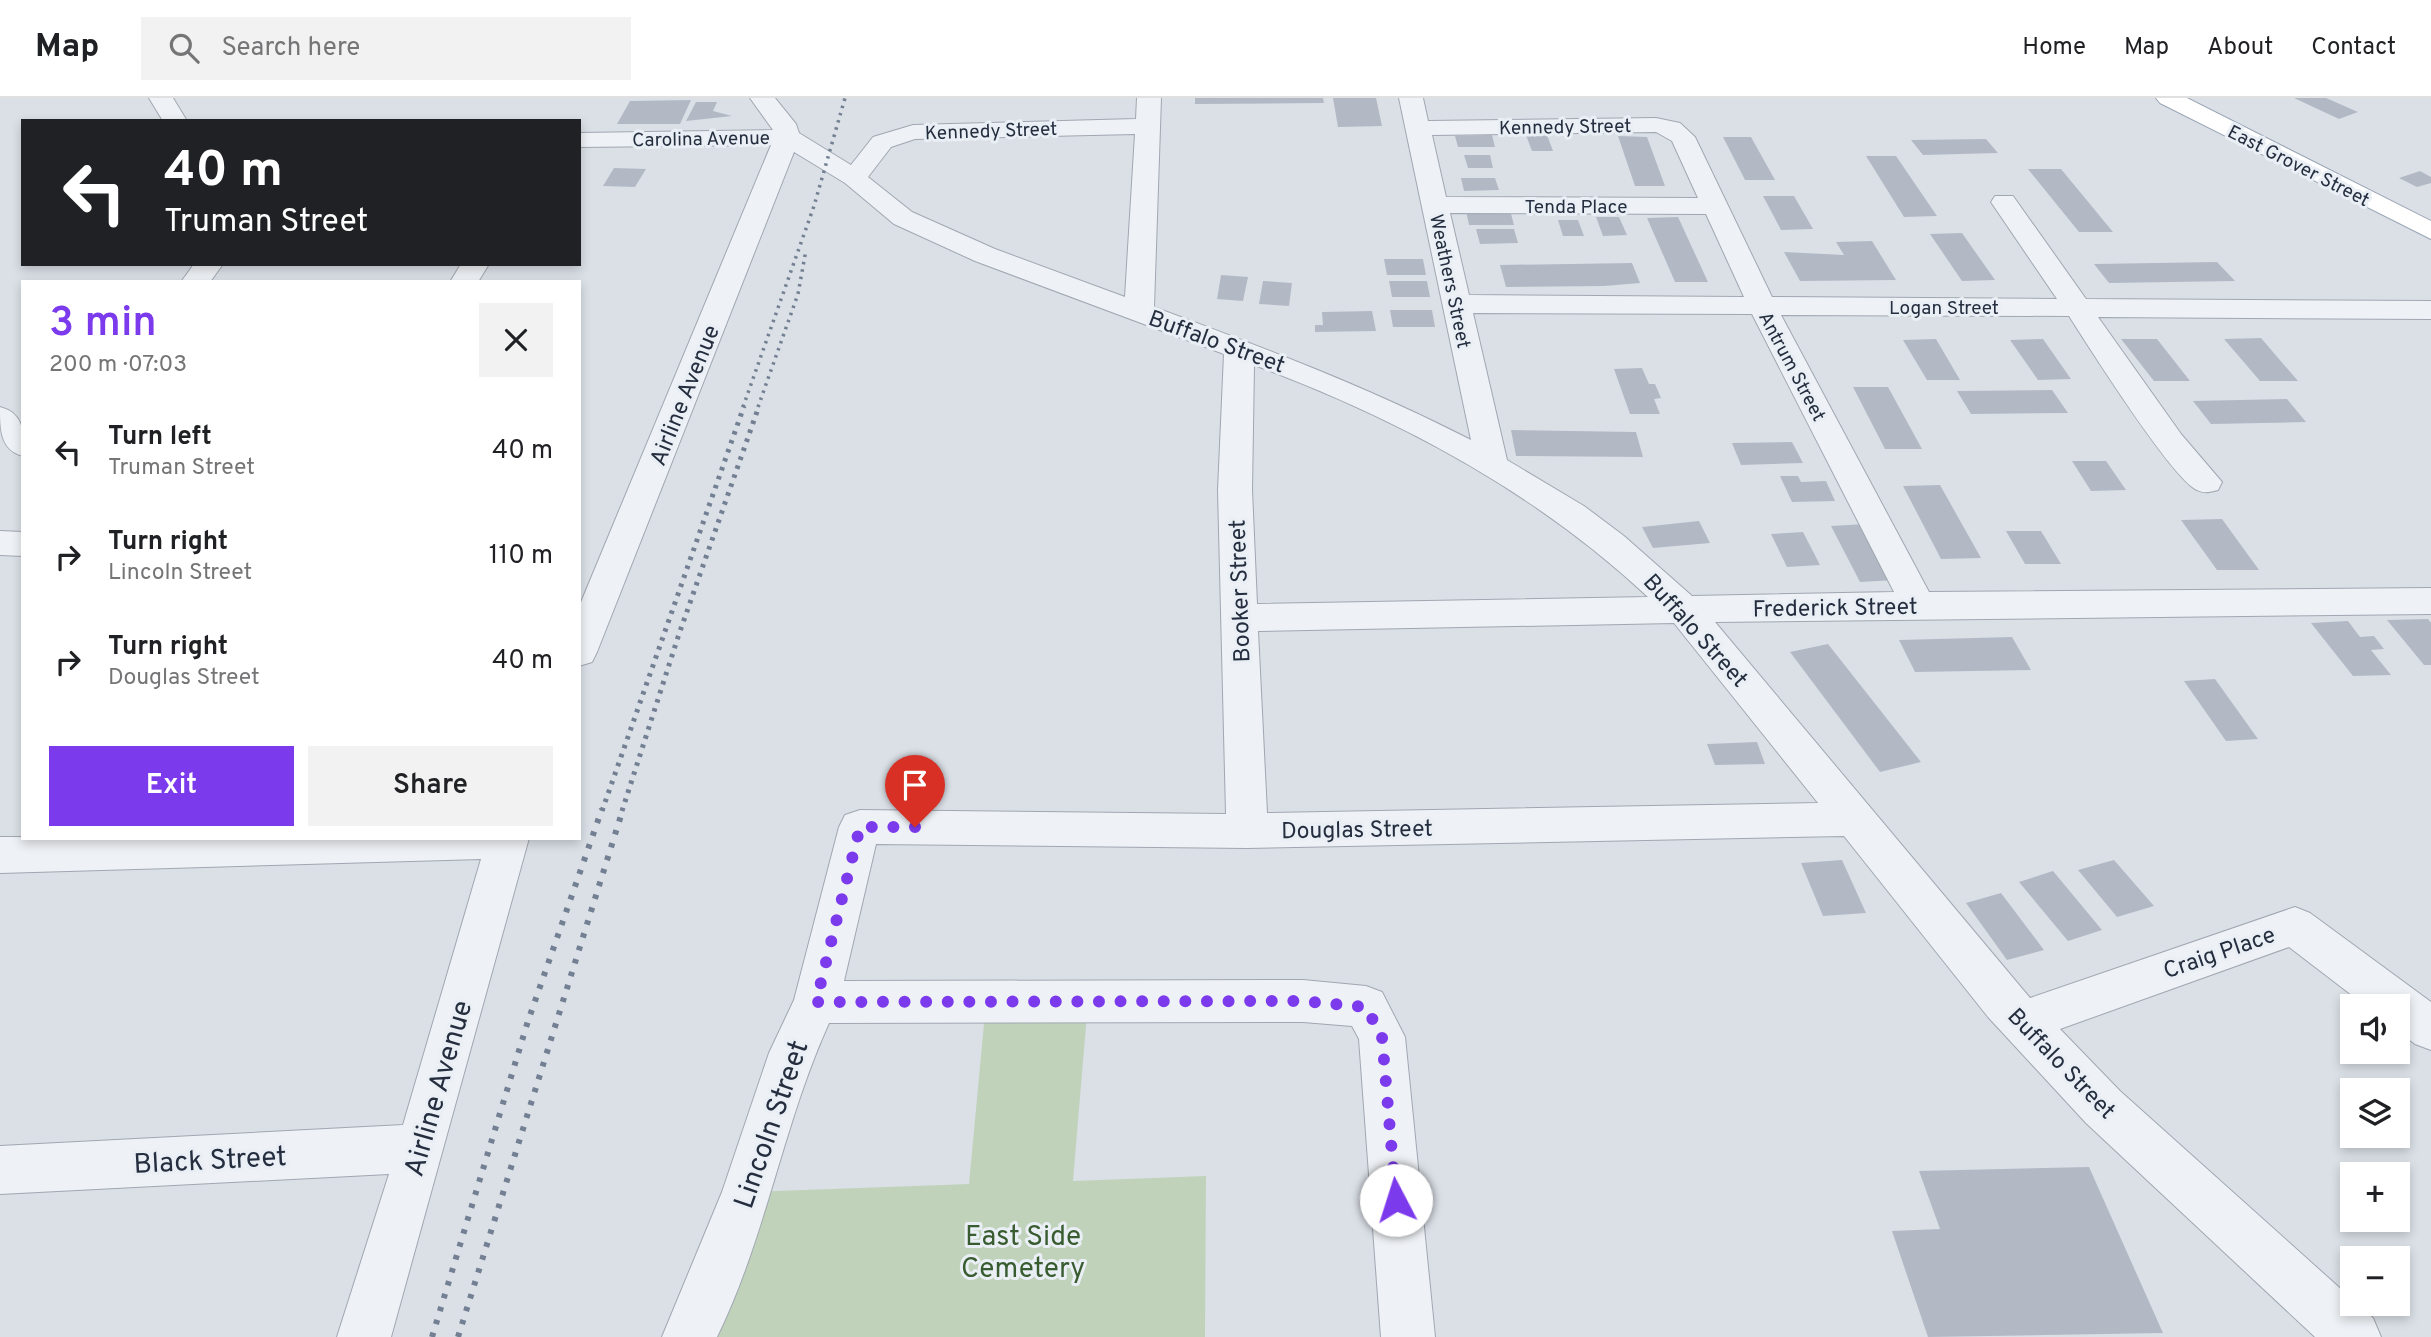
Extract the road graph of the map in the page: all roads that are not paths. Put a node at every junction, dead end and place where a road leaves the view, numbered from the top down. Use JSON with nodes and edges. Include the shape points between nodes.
{"nodes":[{"id":1,"x":161,"y":98,"type":"edge"},
{"id":2,"x":762,"y":98,"type":"edge"},
{"id":3,"x":1149,"y":98,"type":"edge"},
{"id":4,"x":1411,"y":98,"type":"edge"},
{"id":5,"x":2168,"y":98,"type":"edge"},
{"id":6,"x":175,"y":119,"type":"edge"},
{"id":7,"x":1148,"y":126,"type":"junction"},
{"id":8,"x":1417,"y":128,"type":"junction"},
{"id":9,"x":1671,"y":128,"type":"joint"},
{"id":10,"x":787,"y":137,"type":"junction"},
{"id":11,"x":581,"y":140,"type":"edge"},
{"id":12,"x":854,"y":178,"type":"junction"},
{"id":13,"x":2004,"y":202,"type":"dead end"},
{"id":14,"x":1435,"y":205,"type":"junction"},
{"id":15,"x":1716,"y":206,"type":"junction"},
{"id":16,"x":2431,"y":232,"type":"edge"},
{"id":17,"x":207,"y":266,"type":"edge"},
{"id":18,"x":197,"y":280,"type":"edge"},
{"id":19,"x":1456,"y":304,"type":"junction"},
{"id":20,"x":1762,"y":306,"type":"junction"},
{"id":21,"x":2076,"y":308,"type":"junction"},
{"id":22,"x":2431,"y":310,"type":"edge"},
{"id":23,"x":1139,"y":312,"type":"junction"},
{"id":24,"x":1239,"y":350,"type":"junction"},
{"id":25,"x":0,"y":416,"type":"edge"},
{"id":26,"x":21,"y":443,"type":"edge"},
{"id":27,"x":1492,"y":465,"type":"junction"},
{"id":28,"x":2206,"y":482,"type":"dead end"},
{"id":29,"x":0,"y":544,"type":"edge"},
{"id":30,"x":21,"y":544,"type":"edge"},
{"id":31,"x":581,"y":560,"type":"edge"},
{"id":32,"x":615,"y":560,"type":"junction"},
{"id":33,"x":2431,"y":600,"type":"edge"},
{"id":34,"x":1918,"y":605,"type":"junction"},
{"id":35,"x":1685,"y":611,"type":"junction"},
{"id":36,"x":1239,"y":618,"type":"junction"},
{"id":37,"x":581,"y":647,"type":"edge"},
{"id":38,"x":1854,"y":820,"type":"junction"},
{"id":39,"x":860,"y":827,"type":"joint"},
{"id":40,"x":1247,"y":831,"type":"junction"},
{"id":41,"x":507,"y":840,"type":"edge"},
{"id":42,"x":0,"y":855,"type":"edge"},
{"id":43,"x":816,"y":1002,"type":"junction"},
{"id":44,"x":2022,"y":1022,"type":"junction"},
{"id":45,"x":2431,"y":1029,"type":"edge"},
{"id":46,"x":421,"y":1148,"type":"junction"},
{"id":47,"x":0,"y":1170,"type":"edge"},
{"id":48,"x":364,"y":1337,"type":"edge"},
{"id":49,"x":688,"y":1337,"type":"edge"},
{"id":50,"x":1408,"y":1337,"type":"edge"},
{"id":51,"x":2354,"y":1337,"type":"edge"}],
"edges":[{"from":1,"to":6,"type":"street"},
{"from":2,"to":10,"type":"street","via":[[784,124]]},
{"from":3,"to":7,"type":"street"},
{"from":4,"to":8,"type":"street","name":"Weathers Street"},
{"from":5,"to":16,"type":"main road","name":"East Grover Street"},
{"from":7,"to":12,"type":"street","name":"Kennedy Street","via":[[913,132],[882,142]]},
{"from":7,"to":23,"type":"street"},
{"from":8,"to":9,"type":"street","name":"Kennedy Street"},
{"from":8,"to":14,"type":"street","name":"Weathers Street"},
{"from":9,"to":15,"type":"street","name":"Antrum Street","via":[[1689,144]]},
{"from":10,"to":11,"type":"street","name":"Carolina Avenue"},
{"from":10,"to":12,"type":"street","name":"Carolina Avenue"},
{"from":10,"to":32,"type":"street","name":"Airline Avenue"},
{"from":12,"to":23,"type":"street","name":"Buffalo Street","via":[[903,218],[985,255]]},
{"from":13,"to":21,"type":"street"},
{"from":14,"to":15,"type":"street","name":"Tenda Place"},
{"from":14,"to":19,"type":"street","name":"Weathers Street"},
{"from":15,"to":20,"type":"street","name":"Antrum Street"},
{"from":17,"to":18,"type":"street"},
{"from":19,"to":20,"type":"street","name":"Logan Street"},
{"from":19,"to":27,"type":"street","name":"Weathers Street"},
{"from":20,"to":21,"type":"street","name":"Logan Street"},
{"from":20,"to":34,"type":"street","name":"Antrum Street"},
{"from":21,"to":22,"type":"street","name":"Logan Street"},
{"from":21,"to":28,"type":"street","via":[[2170,441]]},
{"from":23,"to":24,"type":"street","name":"Buffalo Street"},
{"from":24,"to":27,"type":"street","name":"Buffalo Street","via":[[1384,407]]},
{"from":24,"to":36,"type":"street","name":"Booker Street","via":[[1235,490]]},
{"from":25,"to":26,"type":"street"},
{"from":27,"to":35,"type":"street","name":"Buffalo Street","via":[[1612,544]]},
{"from":29,"to":30,"type":"street"},
{"from":31,"to":32,"type":"street"},
{"from":32,"to":37,"type":"street","name":"Airline Avenue"},
{"from":33,"to":34,"type":"street","name":"Frederick Street"},
{"from":34,"to":35,"type":"street","name":"Frederick Street"},
{"from":35,"to":36,"type":"street","name":"Frederick Street"},
{"from":35,"to":38,"type":"street","name":"Buffalo Street"},
{"from":36,"to":40,"type":"street","name":"Booker Street"},
{"from":38,"to":40,"type":"street","name":"Douglas Street"},
{"from":38,"to":44,"type":"street","name":"Buffalo Street"},
{"from":39,"to":40,"type":"street","name":"Douglas Street"},
{"from":39,"to":43,"type":"street","name":"Lincoln Street"},
{"from":41,"to":42,"type":"street"},
{"from":41,"to":46,"type":"street","name":"Airline Avenue"},
{"from":43,"to":49,"type":"street","name":"Lincoln Street","via":[[792,1053],[747,1192]]},
{"from":43,"to":50,"type":"street","via":[[1303,1001],[1366,1007],[1382,1037]]},
{"from":44,"to":45,"type":"street","name":"Craig Place","via":[[2295,926]]},
{"from":44,"to":51,"type":"street","name":"Buffalo Street","via":[[2103,1107]]},
{"from":46,"to":47,"type":"street","name":"Black Street"},
{"from":46,"to":48,"type":"street","name":"Airline Avenue"}]}
